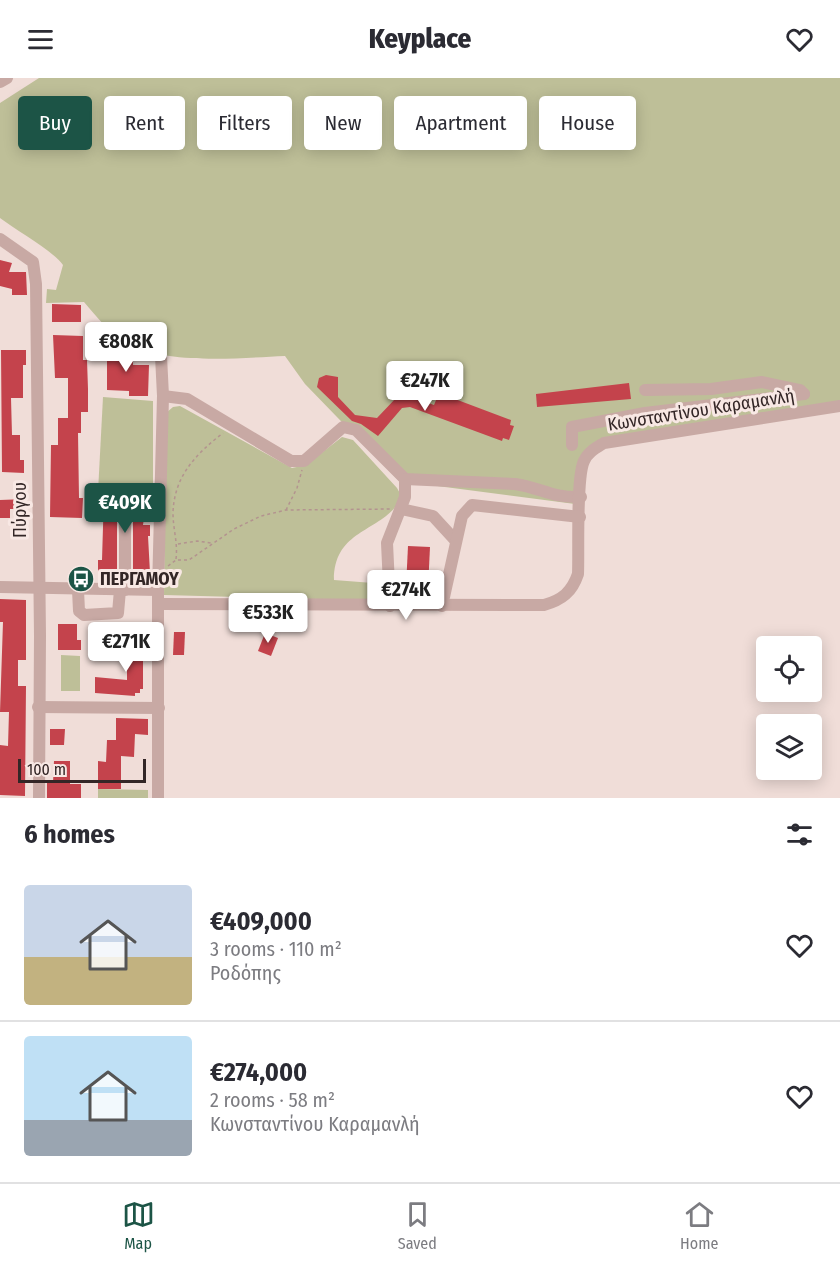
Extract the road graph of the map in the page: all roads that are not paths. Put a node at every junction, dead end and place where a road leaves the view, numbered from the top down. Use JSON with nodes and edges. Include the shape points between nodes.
{"nodes":[{"id":1,"x":7,"y":78,"type":"edge"},
{"id":2,"x":0,"y":82,"type":"edge"},
{"id":3,"x":0,"y":239,"type":"edge"},
{"id":4,"x":162,"y":356,"type":"dead end"},
{"id":5,"x":645,"y":390,"type":"dead end"},
{"id":6,"x":164,"y":396,"type":"junction"},
{"id":7,"x":840,"y":406,"type":"edge"},
{"id":8,"x":572,"y":445,"type":"dead end"},
{"id":9,"x":405,"y":479,"type":"junction"},
{"id":10,"x":581,"y":497,"type":"junction"},
{"id":11,"x":401,"y":509,"type":"junction"},
{"id":12,"x":580,"y":517,"type":"junction"},
{"id":13,"x":125,"y":521,"type":"dead end"},
{"id":14,"x":455,"y":540,"type":"junction"},
{"id":15,"x":0,"y":587,"type":"edge"},
{"id":16,"x":39,"y":588,"type":"junction"},
{"id":17,"x":78,"y":590,"type":"junction"},
{"id":18,"x":123,"y":590,"type":"junction"},
{"id":19,"x":158,"y":590,"type":"junction"},
{"id":20,"x":158,"y":604,"type":"junction"},
{"id":21,"x":390,"y":606,"type":"junction"},
{"id":22,"x":442,"y":606,"type":"junction"},
{"id":23,"x":38,"y":707,"type":"junction"},
{"id":24,"x":159,"y":708,"type":"junction"},
{"id":25,"x":39,"y":798,"type":"edge"},
{"id":26,"x":158,"y":798,"type":"edge"}],
"edges":[{"from":1,"to":2,"type":"street"},
{"from":3,"to":16,"type":"street","name":"Πύργου","via":[[33,262],[36,284]]},
{"from":4,"to":6,"type":"street"},
{"from":5,"to":8,"type":"street","via":[[711,389],[762,382],[804,394],[645,413],[572,427]]},
{"from":6,"to":9,"type":"street","via":[[187,399],[291,461],[304,460],[343,427],[349,427]]},
{"from":6,"to":19,"type":"street"},
{"from":7,"to":10,"type":"street","name":"Κωνσταντίνου Καραμανλή","via":[[809,416],[604,443],[583,462]]},
{"from":9,"to":10,"type":"street","via":[[515,484],[552,496]]},
{"from":9,"to":11,"type":"street"},
{"from":10,"to":12,"type":"street","name":"Κωνσταντίνου Καραμανλή"},
{"from":11,"to":14,"type":"street","via":[[433,516]]},
{"from":11,"to":21,"type":"street","via":[[387,543]]},
{"from":12,"to":14,"type":"street","via":[[477,504],[462,516]]},
{"from":12,"to":22,"type":"street","name":"Κωνσταντίνου Καραμανλή","via":[[578,574],[574,586],[557,601],[544,605]]},
{"from":13,"to":18,"type":"street"},
{"from":14,"to":22,"type":"street"},
{"from":15,"to":16,"type":"street"},
{"from":16,"to":17,"type":"street"},
{"from":16,"to":23,"type":"street","name":"Πύργου"},
{"from":17,"to":18,"type":"street"},
{"from":17,"to":18,"type":"street","via":[[79,611],[84,615],[116,614]]},
{"from":18,"to":19,"type":"street"},
{"from":19,"to":20,"type":"street"},
{"from":20,"to":21,"type":"street","name":"Κωνσταντίνου Καραμανλή"},
{"from":20,"to":24,"type":"street"},
{"from":21,"to":22,"type":"street","name":"Κωνσταντίνου Καραμανλή"},
{"from":23,"to":24,"type":"street"},
{"from":23,"to":25,"type":"street","name":"Πύργου"},
{"from":24,"to":26,"type":"street"}]}
